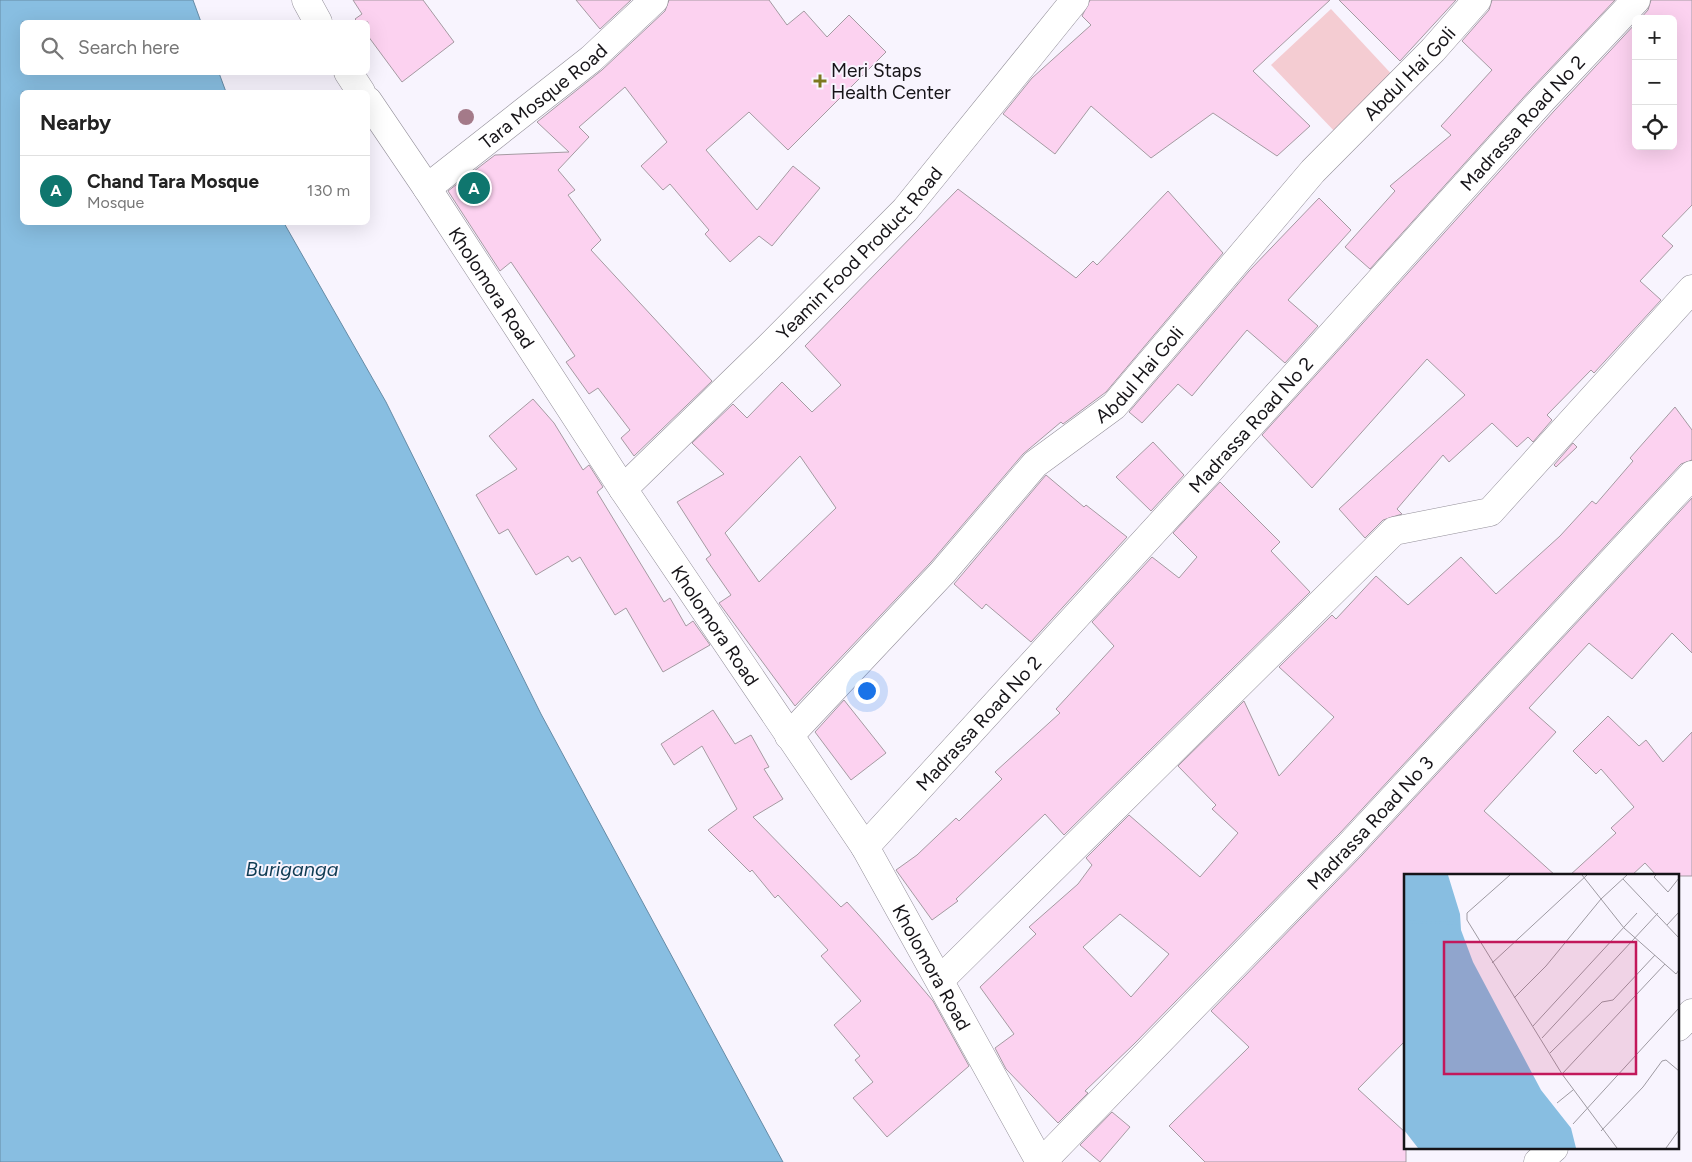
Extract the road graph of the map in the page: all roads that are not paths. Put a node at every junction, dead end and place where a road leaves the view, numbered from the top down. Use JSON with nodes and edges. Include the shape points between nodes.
{"nodes":[{"id":1,"x":306,"y":0,"type":"edge"},
{"id":2,"x":654,"y":0,"type":"edge"},
{"id":3,"x":1075,"y":0,"type":"edge"},
{"id":4,"x":1477,"y":0,"type":"edge"},
{"id":5,"x":1636,"y":0,"type":"edge"},
{"id":6,"x":317,"y":20,"type":"edge"},
{"id":7,"x":350,"y":75,"type":"edge"},
{"id":8,"x":361,"y":90,"type":"edge"},
{"id":9,"x":370,"y":104,"type":"edge"},
{"id":10,"x":427,"y":188,"type":"junction"},
{"id":11,"x":1692,"y":289,"type":"edge"},
{"id":12,"x":1692,"y":475,"type":"edge"},
{"id":13,"x":622,"y":489,"type":"junction"},
{"id":14,"x":789,"y":736,"type":"junction"},
{"id":15,"x":865,"y":847,"type":"junction"},
{"id":16,"x":940,"y":980,"type":"junction"},
{"id":17,"x":1692,"y":1013,"type":"edge"},
{"id":18,"x":1680,"y":1026,"type":"edge"},
{"id":19,"x":1552,"y":1150,"type":"edge"},
{"id":20,"x":1041,"y":1162,"type":"edge"},
{"id":21,"x":1538,"y":1162,"type":"edge"}],
"edges":[{"from":1,"to":6,"type":"street"},
{"from":2,"to":10,"type":"street","name":"Tara Mosque Road","via":[[591,59]]},
{"from":3,"to":13,"type":"street","name":"Yeamin Food Product Road","via":[[905,210]]},
{"from":4,"to":14,"type":"street","name":"Abdul Hai Goli","via":[[1433,50],[1313,171],[1114,406],[1035,464],[943,572]]},
{"from":5,"to":15,"type":"street","name":"Madrassa Road No 2"},
{"from":7,"to":8,"type":"street"},
{"from":9,"to":10,"type":"street","name":"Kholomora Road"},
{"from":10,"to":13,"type":"street","name":"Kholomora Road"},
{"from":11,"to":16,"type":"street","via":[[1490,512],[1394,531]]},
{"from":12,"to":20,"type":"street","name":"Madrassa Road No 3","via":[[1351,844]]},
{"from":13,"to":14,"type":"street","name":"Kholomora Road"},
{"from":14,"to":15,"type":"street","name":"Kholomora Road"},
{"from":15,"to":16,"type":"street","name":"Kholomora Road"},
{"from":16,"to":20,"type":"street","name":"Kholomora Road"},
{"from":17,"to":18,"type":"street"},
{"from":19,"to":21,"type":"street"}]}
